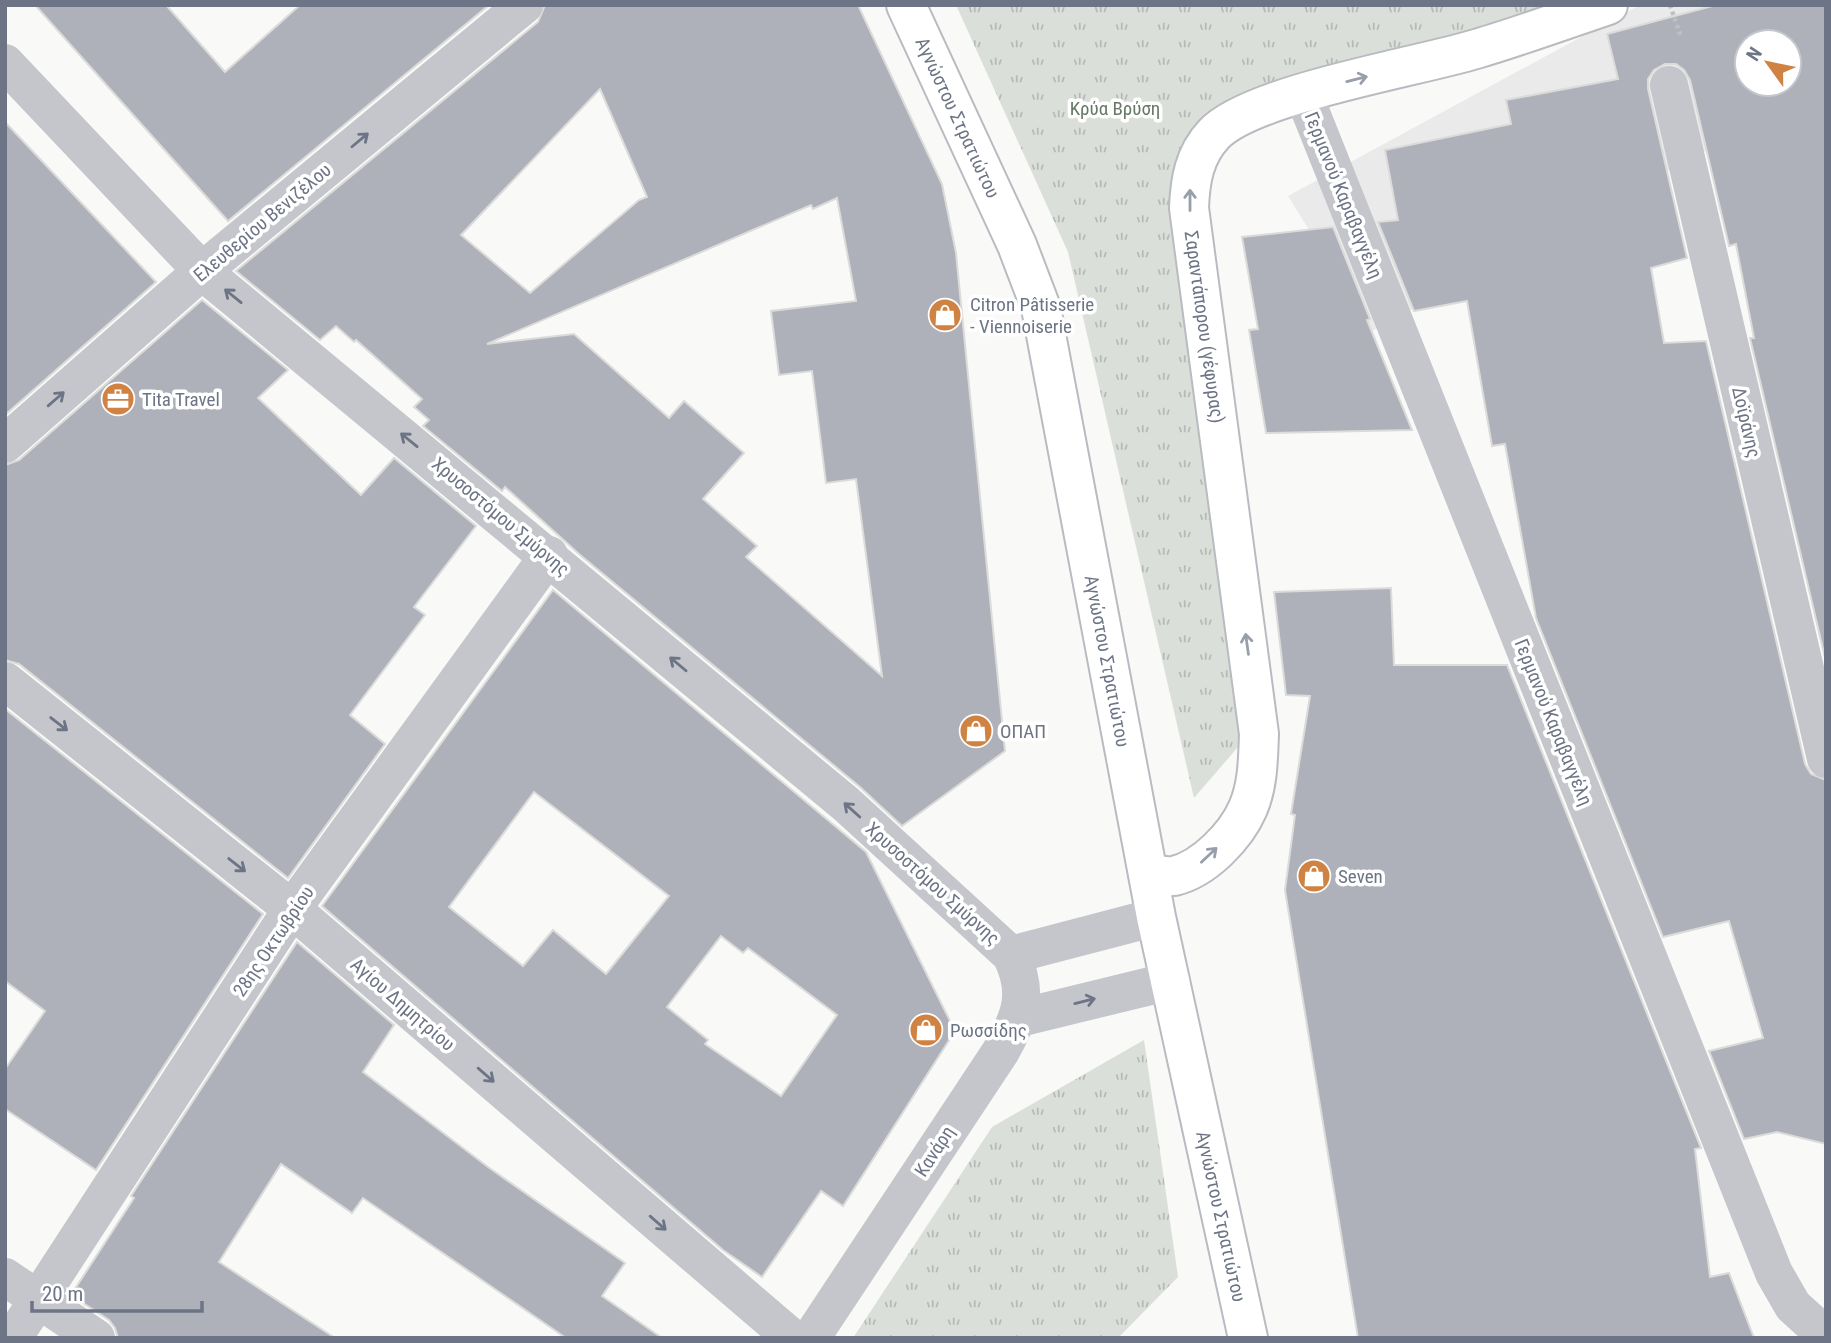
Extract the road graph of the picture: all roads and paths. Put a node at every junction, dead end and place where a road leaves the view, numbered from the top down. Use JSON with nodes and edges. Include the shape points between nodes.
{"nodes":[{"id":1,"x":524,"y":5,"type":"edge"},
{"id":2,"x":906,"y":5,"type":"edge"},
{"id":3,"x":1608,"y":5,"type":"edge"},
{"id":4,"x":5,"y":63,"type":"edge"},
{"id":5,"x":1668,"y":85,"type":"dead end"},
{"id":6,"x":1303,"y":93,"type":"junction"},
{"id":7,"x":202,"y":271,"type":"junction"},
{"id":8,"x":5,"y":444,"type":"edge"},
{"id":9,"x":549,"y":555,"type":"junction"},
{"id":10,"x":5,"y":681,"type":"edge"},
{"id":11,"x":1826,"y":759,"type":"edge"},
{"id":12,"x":1148,"y":873,"type":"junction"},
{"id":13,"x":292,"y":909,"type":"junction"},
{"id":14,"x":1156,"y":917,"type":"junction"},
{"id":15,"x":1011,"y":956,"type":"junction"},
{"id":16,"x":1171,"y":981,"type":"junction"},
{"id":17,"x":1019,"y":1018,"type":"junction"},
{"id":18,"x":5,"y":1277,"type":"edge"},
{"id":19,"x":38,"y":1299,"type":"junction"},
{"id":20,"x":1826,"y":1336,"type":"edge"},
{"id":21,"x":1246,"y":1337,"type":"edge"},
{"id":22,"x":13,"y":1338,"type":"edge"},
{"id":23,"x":96,"y":1338,"type":"edge"},
{"id":24,"x":792,"y":1338,"type":"edge"},
{"id":25,"x":811,"y":1338,"type":"edge"}],
"edges":[{"from":7,"to":1,"type":"street","name":"Ελευθερίου Βενιζέλου","one_way":true},
{"from":2,"to":12,"type":"main road","name":"Αγνώστου Στρατιώτου","via":[[1017,245],[1041,308]]},
{"from":6,"to":3,"type":"main road","name":"Σαραντάπορου (γέφυρας)","one_way":true,"via":[[1476,49]]},
{"from":4,"to":7,"type":"street","name":"Χρυσοστόμου Σμύρνης"},
{"from":5,"to":11,"type":"street","name":"Δοϊράνης"},
{"from":12,"to":6,"type":"main road","name":"Σαραντάπορου (γέφυρας)","one_way":true,"via":[[1171,877],[1193,870],[1227,839],[1247,809],[1258,756],[1259,734],[1189,208],[1190,181],[1199,155],[1214,134],[1233,119]]},
{"from":6,"to":20,"type":"street","name":"Γερμανού Καραβαγγέλη","via":[[1773,1273],[1793,1306]]},
{"from":8,"to":7,"type":"street","name":"Ελευθερίου Βενιζέλου","one_way":true},
{"from":9,"to":7,"type":"street","name":"Χρυσοστόμου Σμύρνης","one_way":true},
{"from":9,"to":13,"type":"street","name":"28ης Οκτωβρίου"},
{"from":15,"to":9,"type":"street","name":"Χρυσοστόμου Σμύρνης","one_way":true,"via":[[846,804]]},
{"from":10,"to":13,"type":"street","name":"Αγίου Δημητρίου","one_way":true},
{"from":12,"to":14,"type":"main road","name":"Αγνώστου Στρατιώτου"},
{"from":13,"to":19,"type":"street","name":"28ης Οκτωβρίου"},
{"from":13,"to":24,"type":"street","name":"Αγίου Δημητρίου","one_way":true},
{"from":14,"to":15,"type":"street"},
{"from":14,"to":16,"type":"main road","name":"Αγνώστου Στρατιώτου"},
{"from":15,"to":17,"type":"street","name":"Κανάρη","via":[[1023,990]]},
{"from":17,"to":16,"type":"street","one_way":true},
{"from":16,"to":21,"type":"main road","name":"Αγνώστου Στρατιώτου"},
{"from":17,"to":25,"type":"street","name":"Κανάρη"},
{"from":18,"to":19,"type":"street"},
{"from":19,"to":22,"type":"street","name":"28ης Οκτωβρίου"},
{"from":19,"to":23,"type":"street"}]}
